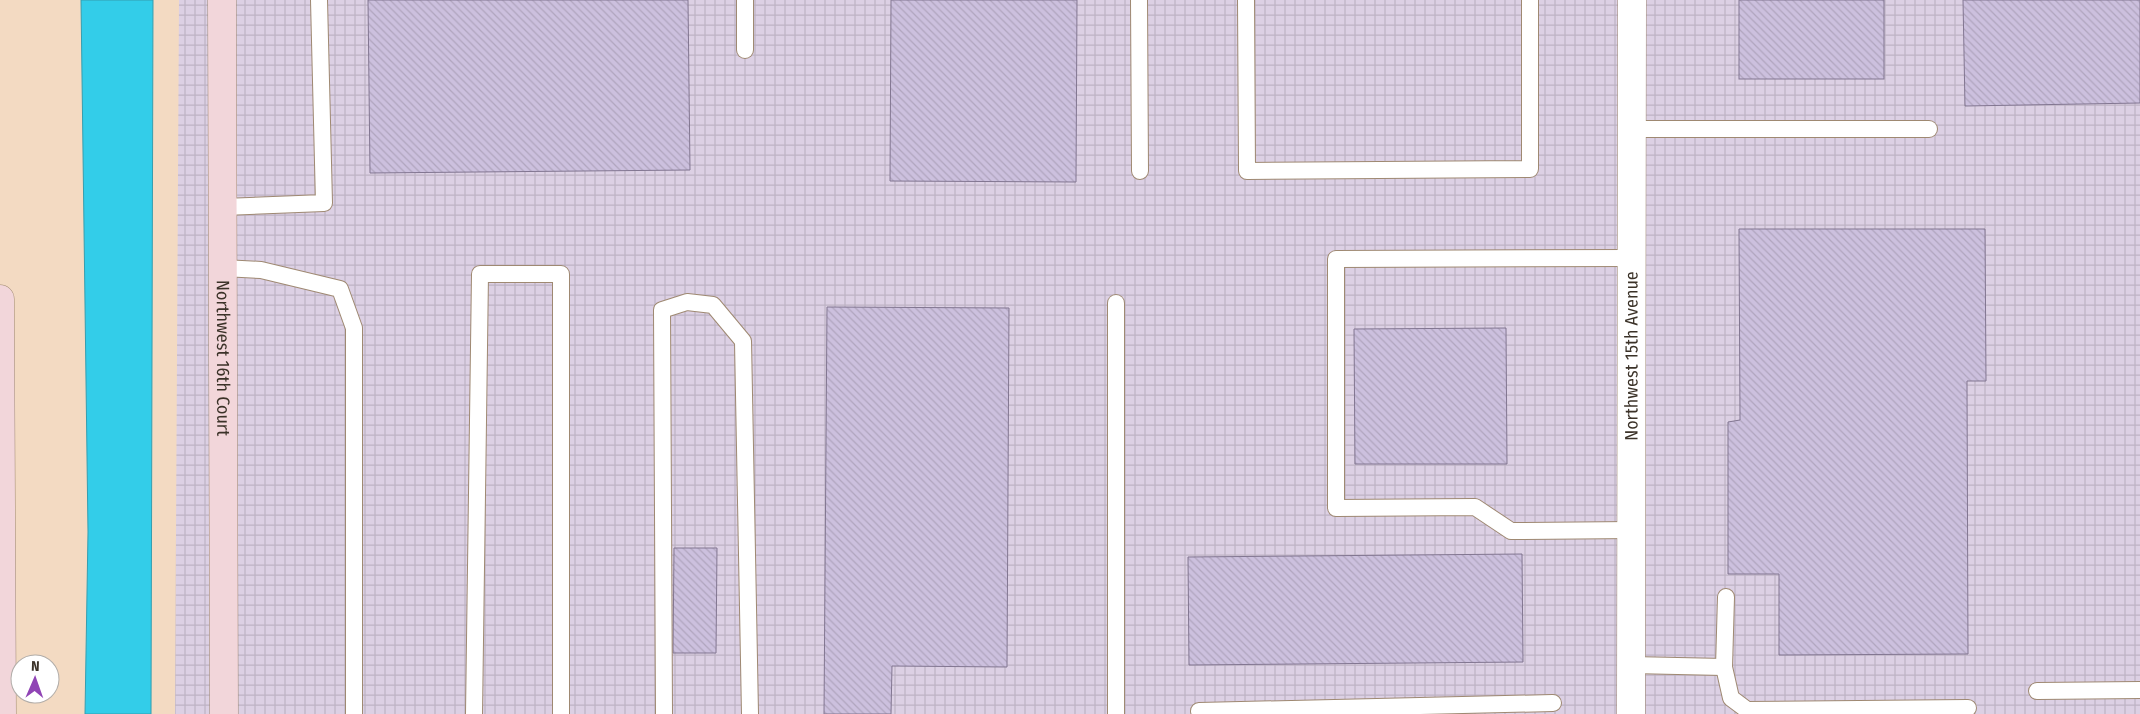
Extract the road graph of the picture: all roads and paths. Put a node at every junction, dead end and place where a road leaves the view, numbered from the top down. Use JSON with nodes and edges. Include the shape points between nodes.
{"nodes":[{"id":1,"x":222,"y":0,"type":"edge"},
{"id":2,"x":319,"y":0,"type":"edge"},
{"id":3,"x":745,"y":0,"type":"edge"},
{"id":4,"x":1139,"y":0,"type":"edge"},
{"id":5,"x":1246,"y":0,"type":"edge"},
{"id":6,"x":1530,"y":0,"type":"edge"},
{"id":7,"x":1632,"y":0,"type":"edge"},
{"id":8,"x":745,"y":50,"type":"dead end"},
{"id":9,"x":1632,"y":129,"type":"junction"},
{"id":10,"x":1929,"y":129,"type":"dead end"},
{"id":11,"x":1140,"y":170,"type":"dead end"},
{"id":12,"x":223,"y":207,"type":"junction"},
{"id":13,"x":1632,"y":258,"type":"junction"},
{"id":14,"x":223,"y":268,"type":"junction"},
{"id":15,"x":0,"y":299,"type":"edge"},
{"id":16,"x":1116,"y":303,"type":"dead end"},
{"id":17,"x":1632,"y":530,"type":"junction"},
{"id":18,"x":1726,"y":597,"type":"dead end"},
{"id":19,"x":1632,"y":665,"type":"junction"},
{"id":20,"x":1724,"y":667,"type":"junction"},
{"id":21,"x":2140,"y":690,"type":"edge"},
{"id":22,"x":2037,"y":691,"type":"dead end"},
{"id":23,"x":1553,"y":703,"type":"dead end"},
{"id":24,"x":1968,"y":708,"type":"dead end"},
{"id":25,"x":1199,"y":711,"type":"dead end"},
{"id":26,"x":1315,"y":711,"type":"edge"},
{"id":27,"x":1854,"y":712,"type":"edge"},
{"id":28,"x":2,"y":714,"type":"edge"},
{"id":29,"x":224,"y":714,"type":"edge"},
{"id":30,"x":354,"y":714,"type":"edge"},
{"id":31,"x":474,"y":714,"type":"edge"},
{"id":32,"x":561,"y":714,"type":"edge"},
{"id":33,"x":664,"y":714,"type":"edge"},
{"id":34,"x":750,"y":714,"type":"edge"},
{"id":35,"x":1116,"y":714,"type":"edge"},
{"id":36,"x":1631,"y":714,"type":"edge"}],
"edges":[{"from":1,"to":12,"type":"street","name":"Northwest 16th Court"},
{"from":2,"to":12,"type":"lane","via":[[324,203]]},
{"from":3,"to":8,"type":"lane"},
{"from":4,"to":11,"type":"lane"},
{"from":5,"to":6,"type":"lane","via":[[1247,171],[1530,169]]},
{"from":7,"to":9,"type":"street","name":"Northwest 15th Avenue"},
{"from":9,"to":10,"type":"lane"},
{"from":9,"to":13,"type":"street","name":"Northwest 15th Avenue"},
{"from":12,"to":14,"type":"street","name":"Northwest 16th Court"},
{"from":13,"to":17,"type":"street","name":"Northwest 15th Avenue"},
{"from":13,"to":17,"type":"lane","via":[[1336,259],[1336,508],[1475,507],[1511,530]]},
{"from":14,"to":29,"type":"street","name":"Northwest 16th Court"},
{"from":14,"to":30,"type":"lane","via":[[261,270],[340,289],[354,328]]},
{"from":15,"to":28,"type":"street"},
{"from":16,"to":35,"type":"lane"},
{"from":17,"to":19,"type":"street","name":"Northwest 15th Avenue"},
{"from":18,"to":20,"type":"lane"},
{"from":19,"to":20,"type":"lane"},
{"from":19,"to":36,"type":"street","name":"Northwest 15th Avenue"},
{"from":20,"to":27,"type":"lane","via":[[1731,698],[1748,710]]},
{"from":21,"to":22,"type":"lane"},
{"from":23,"to":26,"type":"lane"},
{"from":24,"to":27,"type":"lane"},
{"from":25,"to":26,"type":"lane"},
{"from":31,"to":32,"type":"lane","via":[[480,274],[561,274]]},
{"from":33,"to":34,"type":"lane","via":[[662,310],[687,302],[714,306],[743,341]]}]}
